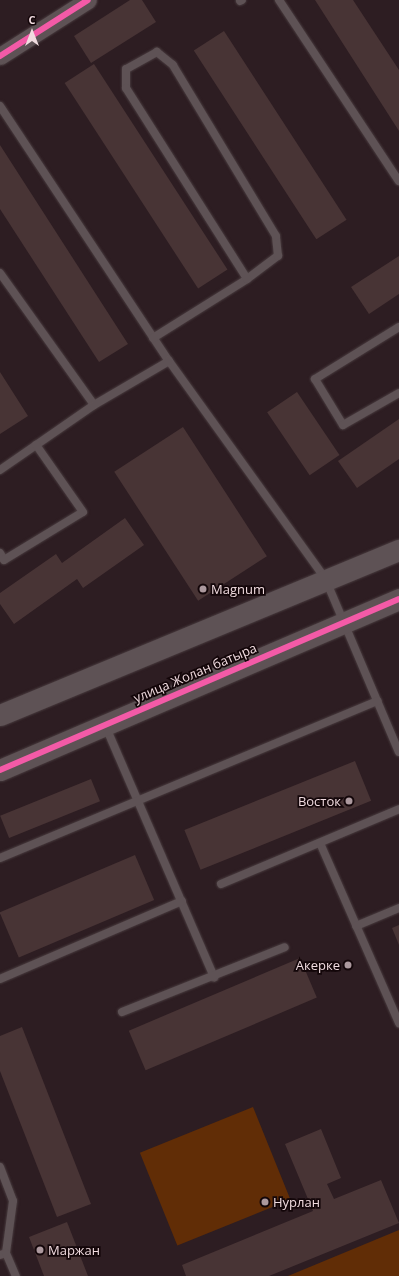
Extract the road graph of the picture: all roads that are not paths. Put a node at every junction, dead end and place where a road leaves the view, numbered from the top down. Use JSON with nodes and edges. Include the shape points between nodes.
{"nodes":[{"id":1,"x":88,"y":0,"type":"edge"},
{"id":2,"x":279,"y":0,"type":"edge"},
{"id":3,"x":0,"y":56,"type":"edge"},
{"id":4,"x":0,"y":106,"type":"edge"},
{"id":5,"x":399,"y":181,"type":"edge"},
{"id":6,"x":0,"y":274,"type":"edge"},
{"id":7,"x":247,"y":279,"type":"junction"},
{"id":8,"x":399,"y":327,"type":"edge"},
{"id":9,"x":154,"y":338,"type":"junction"},
{"id":10,"x":169,"y":361,"type":"junction"},
{"id":11,"x":399,"y":393,"type":"edge"},
{"id":12,"x":94,"y":405,"type":"junction"},
{"id":13,"x":36,"y":445,"type":"junction"},
{"id":14,"x":1,"y":467,"type":"edge"},
{"id":15,"x":399,"y":550,"type":"edge"},
{"id":16,"x":0,"y":553,"type":"edge"},
{"id":17,"x":325,"y":578,"type":"junction"},
{"id":18,"x":399,"y":599,"type":"edge"},
{"id":19,"x":345,"y":620,"type":"junction"},
{"id":20,"x":378,"y":701,"type":"junction"},
{"id":21,"x":0,"y":715,"type":"edge"},
{"id":22,"x":105,"y":724,"type":"junction"},
{"id":23,"x":399,"y":752,"type":"edge"},
{"id":24,"x":0,"y":770,"type":"edge"},
{"id":25,"x":140,"y":801,"type":"junction"},
{"id":26,"x":399,"y":809,"type":"edge"},
{"id":27,"x":320,"y":843,"type":"junction"},
{"id":28,"x":0,"y":858,"type":"edge"},
{"id":29,"x":221,"y":884,"type":"dead end"},
{"id":30,"x":182,"y":900,"type":"junction"},
{"id":31,"x":399,"y":908,"type":"edge"},
{"id":32,"x":356,"y":926,"type":"junction"},
{"id":33,"x":284,"y":947,"type":"dead end"},
{"id":34,"x":214,"y":977,"type":"junction"},
{"id":35,"x":0,"y":979,"type":"edge"},
{"id":36,"x":122,"y":1012,"type":"dead end"},
{"id":37,"x":399,"y":1023,"type":"edge"},
{"id":38,"x":0,"y":1167,"type":"edge"},
{"id":39,"x":3,"y":1254,"type":"edge"},
{"id":40,"x":16,"y":1276,"type":"edge"}],
"edges":[{"from":1,"to":3,"type":"street"},
{"from":2,"to":5,"type":"lane"},
{"from":4,"to":9,"type":"lane"},
{"from":6,"to":12,"type":"lane"},
{"from":7,"to":7,"type":"lane","via":[[278,256],[276,236],[173,66],[156,52],[126,69],[126,88]]},
{"from":7,"to":9,"type":"lane"},
{"from":8,"to":11,"type":"lane","via":[[315,379],[343,425]]},
{"from":9,"to":10,"type":"lane"},
{"from":10,"to":12,"type":"lane"},
{"from":10,"to":17,"type":"lane"},
{"from":12,"to":13,"type":"lane"},
{"from":13,"to":14,"type":"lane"},
{"from":13,"to":16,"type":"lane","via":[[83,512],[4,560]]},
{"from":15,"to":17,"type":"street"},
{"from":17,"to":19,"type":"lane"},
{"from":17,"to":21,"type":"street"},
{"from":18,"to":19,"type":"street","name":"улица Жолан батыра"},
{"from":19,"to":20,"type":"lane"},
{"from":19,"to":22,"type":"street","name":"улица Жолан батыра"},
{"from":20,"to":23,"type":"lane"},
{"from":20,"to":25,"type":"lane"},
{"from":22,"to":24,"type":"street","name":"улица Жолан батыра"},
{"from":22,"to":25,"type":"lane"},
{"from":25,"to":28,"type":"lane"},
{"from":25,"to":30,"type":"lane"},
{"from":26,"to":27,"type":"lane"},
{"from":27,"to":29,"type":"lane"},
{"from":27,"to":32,"type":"lane"},
{"from":30,"to":34,"type":"lane"},
{"from":30,"to":35,"type":"lane"},
{"from":31,"to":32,"type":"lane"},
{"from":32,"to":37,"type":"lane"},
{"from":33,"to":34,"type":"lane"},
{"from":34,"to":36,"type":"lane"},
{"from":38,"to":39,"type":"lane","via":[[14,1201]]},
{"from":39,"to":40,"type":"lane"}]}
